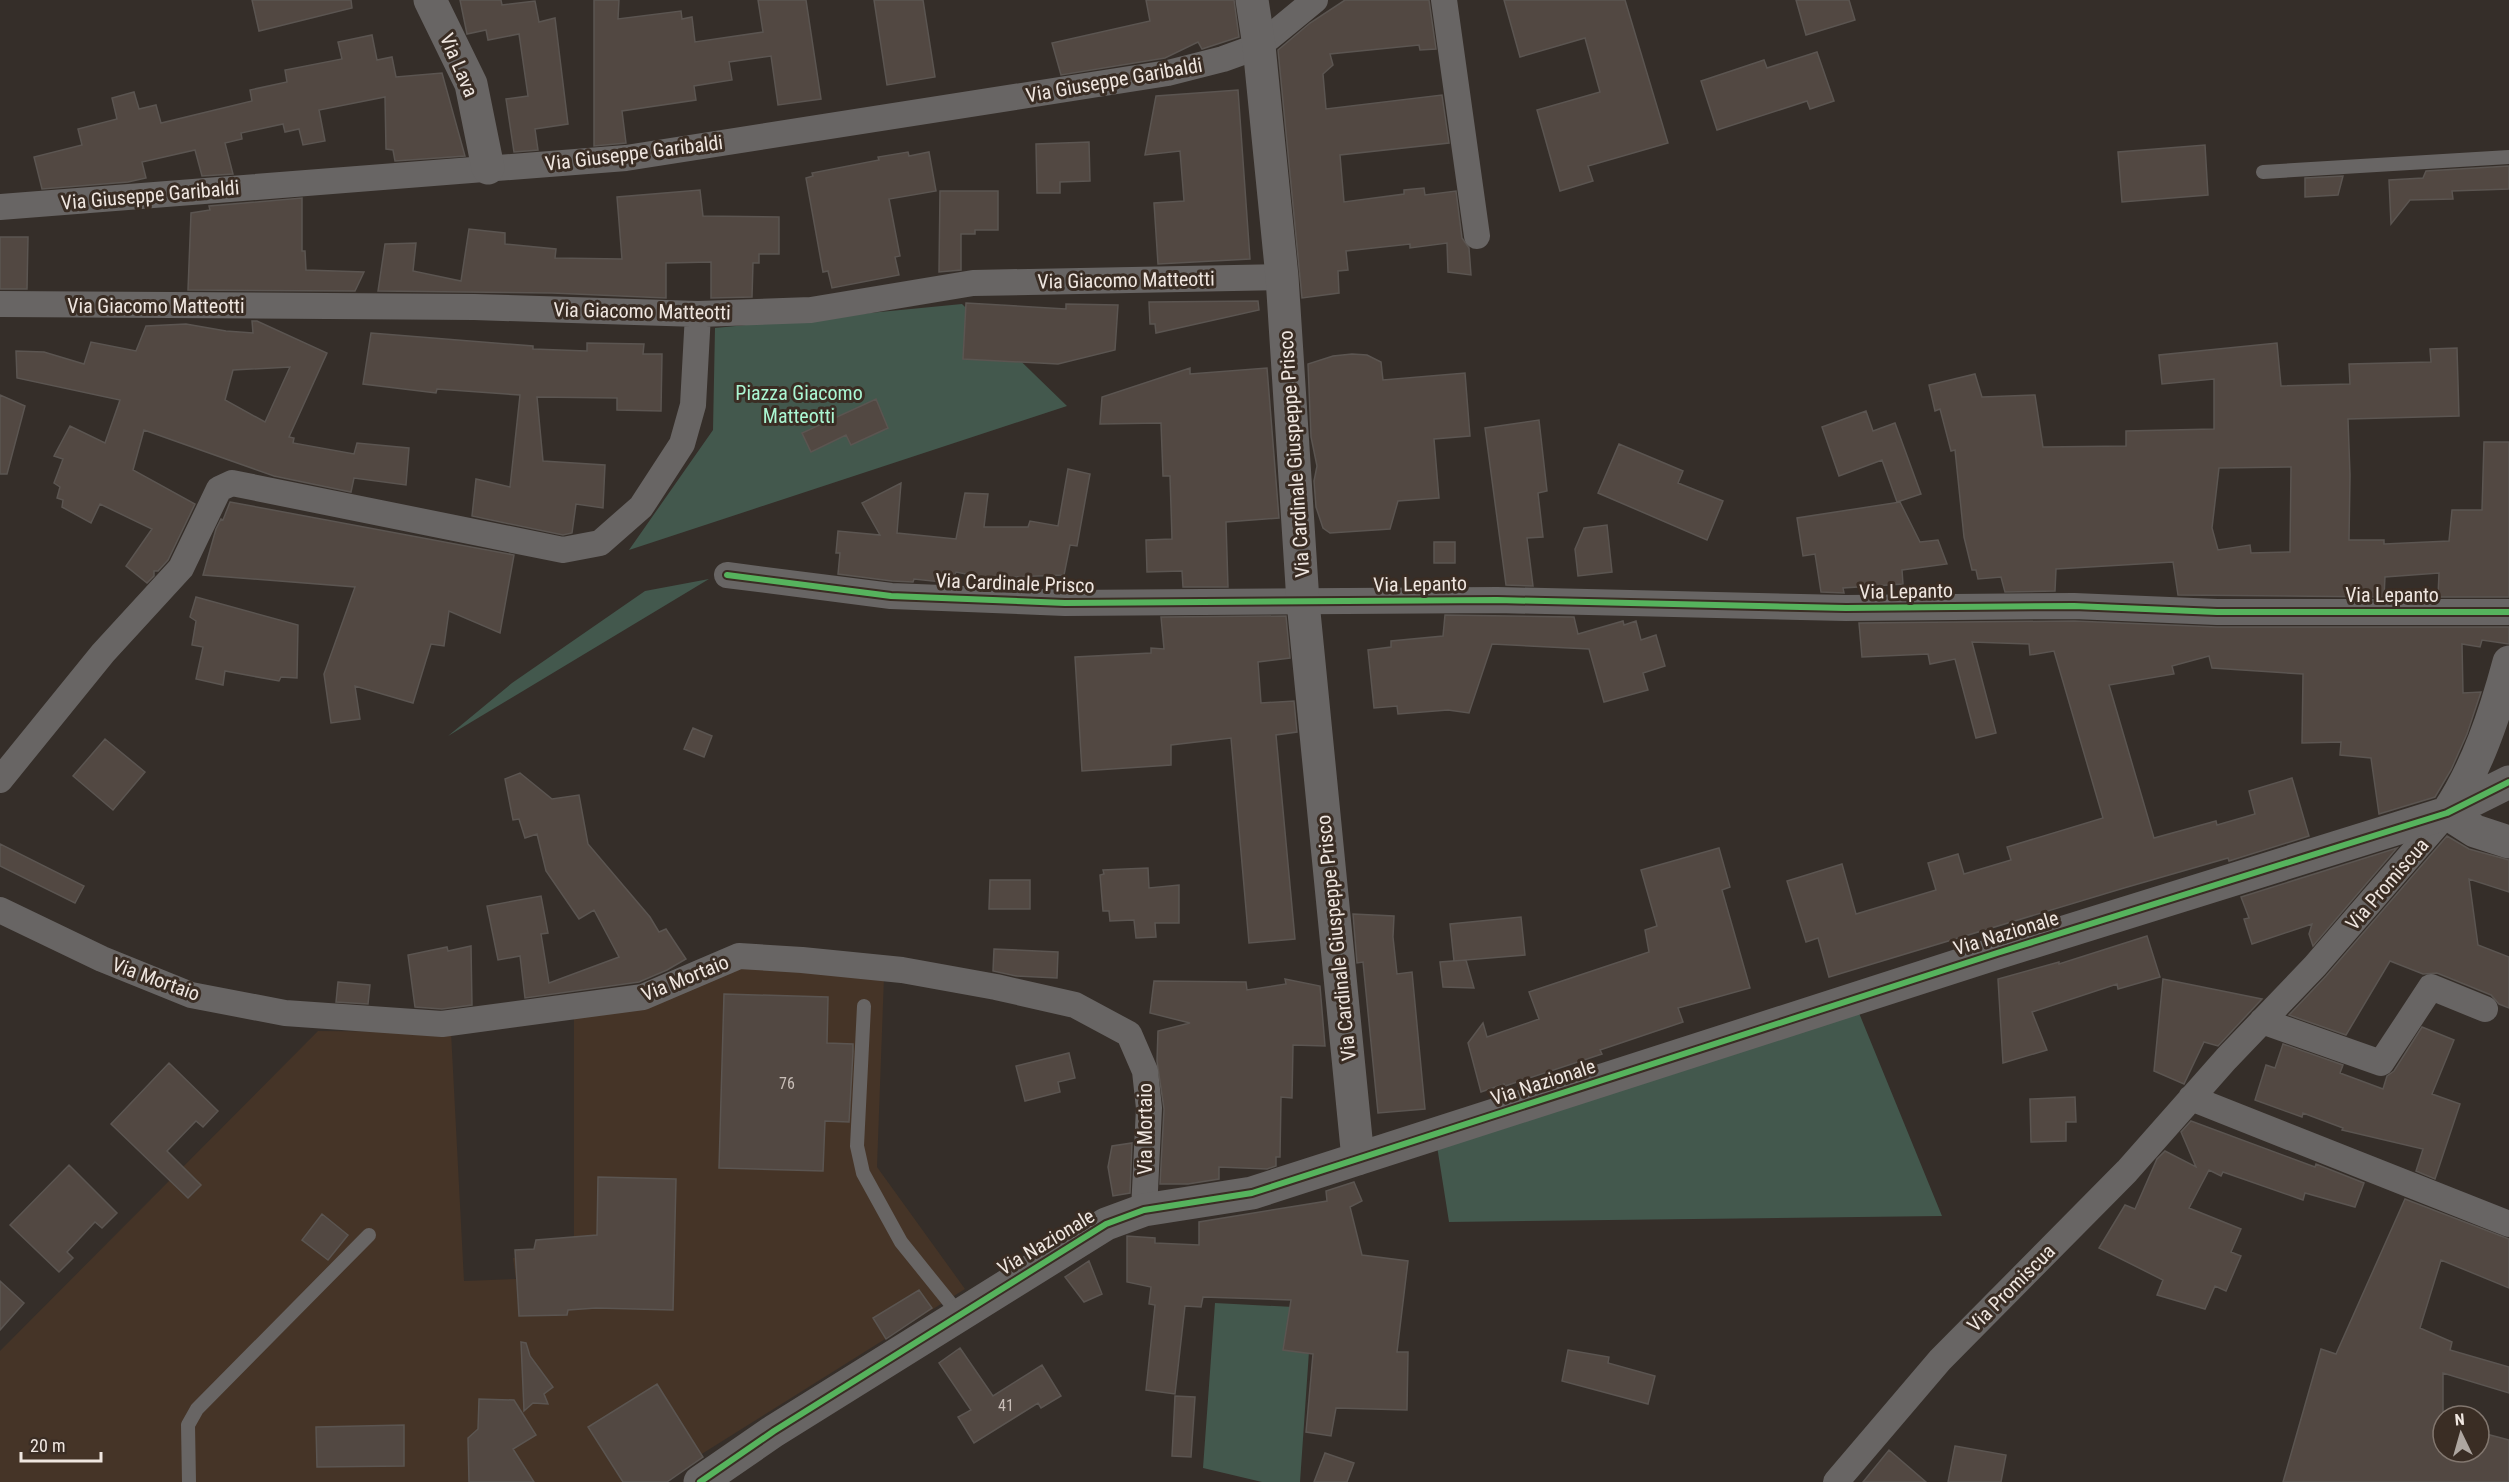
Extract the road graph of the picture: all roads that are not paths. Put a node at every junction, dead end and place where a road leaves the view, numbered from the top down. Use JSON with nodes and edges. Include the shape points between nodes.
{"nodes":[{"id":1,"x":430,"y":0,"type":"edge"},
{"id":2,"x":1252,"y":0,"type":"edge"},
{"id":3,"x":1315,"y":0,"type":"edge"},
{"id":4,"x":1444,"y":0,"type":"edge"},
{"id":5,"x":1260,"y":46,"type":"junction"},
{"id":6,"x":2509,"y":157,"type":"edge"},
{"id":7,"x":488,"y":168,"type":"junction"},
{"id":8,"x":2263,"y":172,"type":"dead end"},
{"id":9,"x":0,"y":207,"type":"edge"},
{"id":10,"x":1477,"y":236,"type":"dead end"},
{"id":11,"x":1282,"y":277,"type":"junction"},
{"id":12,"x":0,"y":304,"type":"edge"},
{"id":13,"x":698,"y":314,"type":"junction"},
{"id":14,"x":727,"y":575,"type":"dead end"},
{"id":15,"x":1303,"y":602,"type":"junction"},
{"id":16,"x":2509,"y":612,"type":"edge"},
{"id":17,"x":2509,"y":662,"type":"edge"},
{"id":18,"x":0,"y":780,"type":"edge"},
{"id":19,"x":2509,"y":782,"type":"edge"},
{"id":20,"x":2447,"y":813,"type":"junction"},
{"id":21,"x":2509,"y":842,"type":"edge"},
{"id":22,"x":0,"y":910,"type":"edge"},
{"id":23,"x":864,"y":1006,"type":"dead end"},
{"id":24,"x":2485,"y":1009,"type":"dead end"},
{"id":25,"x":2262,"y":1021,"type":"junction"},
{"id":26,"x":2191,"y":1098,"type":"junction"},
{"id":27,"x":1358,"y":1159,"type":"junction"},
{"id":28,"x":1144,"y":1210,"type":"junction"},
{"id":29,"x":2509,"y":1224,"type":"edge"},
{"id":30,"x":369,"y":1235,"type":"dead end"},
{"id":31,"x":959,"y":1314,"type":"junction"},
{"id":32,"x":189,"y":1482,"type":"edge"},
{"id":33,"x":699,"y":1482,"type":"edge"},
{"id":34,"x":1836,"y":1482,"type":"edge"}],
"edges":[{"from":1,"to":7,"type":"street","name":"Via Lava","via":[[471,84]]},
{"from":2,"to":5,"type":"street","name":"Via Cardinale Giuspeppe Prisco"},
{"from":3,"to":5,"type":"street"},
{"from":4,"to":10,"type":"street"},
{"from":5,"to":7,"type":"street","name":"Via Giuseppe Garibaldi","via":[[1145,77],[626,158]]},
{"from":5,"to":11,"type":"street","name":"Via Cardinale Giuspeppe Prisco"},
{"from":6,"to":8,"type":"lane"},
{"from":7,"to":9,"type":"street","name":"Via Giuseppe Garibaldi"},
{"from":11,"to":13,"type":"street","name":"Via Giacomo Matteotti","via":[[973,283],[811,310]]},
{"from":11,"to":15,"type":"street","name":"Via Cardinale Giuspeppe Prisco"},
{"from":12,"to":13,"type":"street","name":"Via Giacomo Matteotti","via":[[474,307]]},
{"from":13,"to":18,"type":"street","via":[[693,405],[682,444],[641,507],[600,543],[563,550],[232,483],[219,489],[182,568],[103,653]]},
{"from":14,"to":15,"type":"street","name":"Via Cardinale Prisco","via":[[891,596],[1065,603]]},
{"from":15,"to":16,"type":"street","name":"Via Lepanto","via":[[1497,600],[1846,608],[2074,606],[2217,612]]},
{"from":15,"to":27,"type":"street","name":"Via Cardinale Giuspeppe Prisco"},
{"from":17,"to":20,"type":"street","name":"Via Promiscua","via":[[2497,706],[2459,795]]},
{"from":19,"to":20,"type":"street","name":"Via Nazionale"},
{"from":20,"to":21,"type":"street","via":[[2475,831]]},
{"from":20,"to":25,"type":"street","name":"Via Promiscua","via":[[2323,957]]},
{"from":20,"to":27,"type":"street","name":"Via Nazionale"},
{"from":22,"to":28,"type":"street","name":"Via Mortaio","via":[[102,959],[191,995],[285,1012],[442,1024],[643,997],[739,956],[902,970],[1075,1005],[1129,1034],[1145,1071],[1149,1108]]},
{"from":23,"to":31,"type":"lane","via":[[857,1146],[863,1173],[901,1242]]},
{"from":24,"to":25,"type":"street","via":[[2431,987],[2381,1063]]},
{"from":25,"to":26,"type":"street","name":"Via Promiscua"},
{"from":26,"to":29,"type":"street"},
{"from":26,"to":34,"type":"street","name":"Via Promiscua","via":[[2127,1171],[1940,1360]]},
{"from":27,"to":28,"type":"street","name":"Via Nazionale","via":[[1252,1193]]},
{"from":28,"to":31,"type":"street","name":"Via Nazionale","via":[[1106,1224]]},
{"from":30,"to":32,"type":"lane","via":[[197,1409],[188,1425]]},
{"from":31,"to":33,"type":"street","name":"Via Nazionale"}]}
